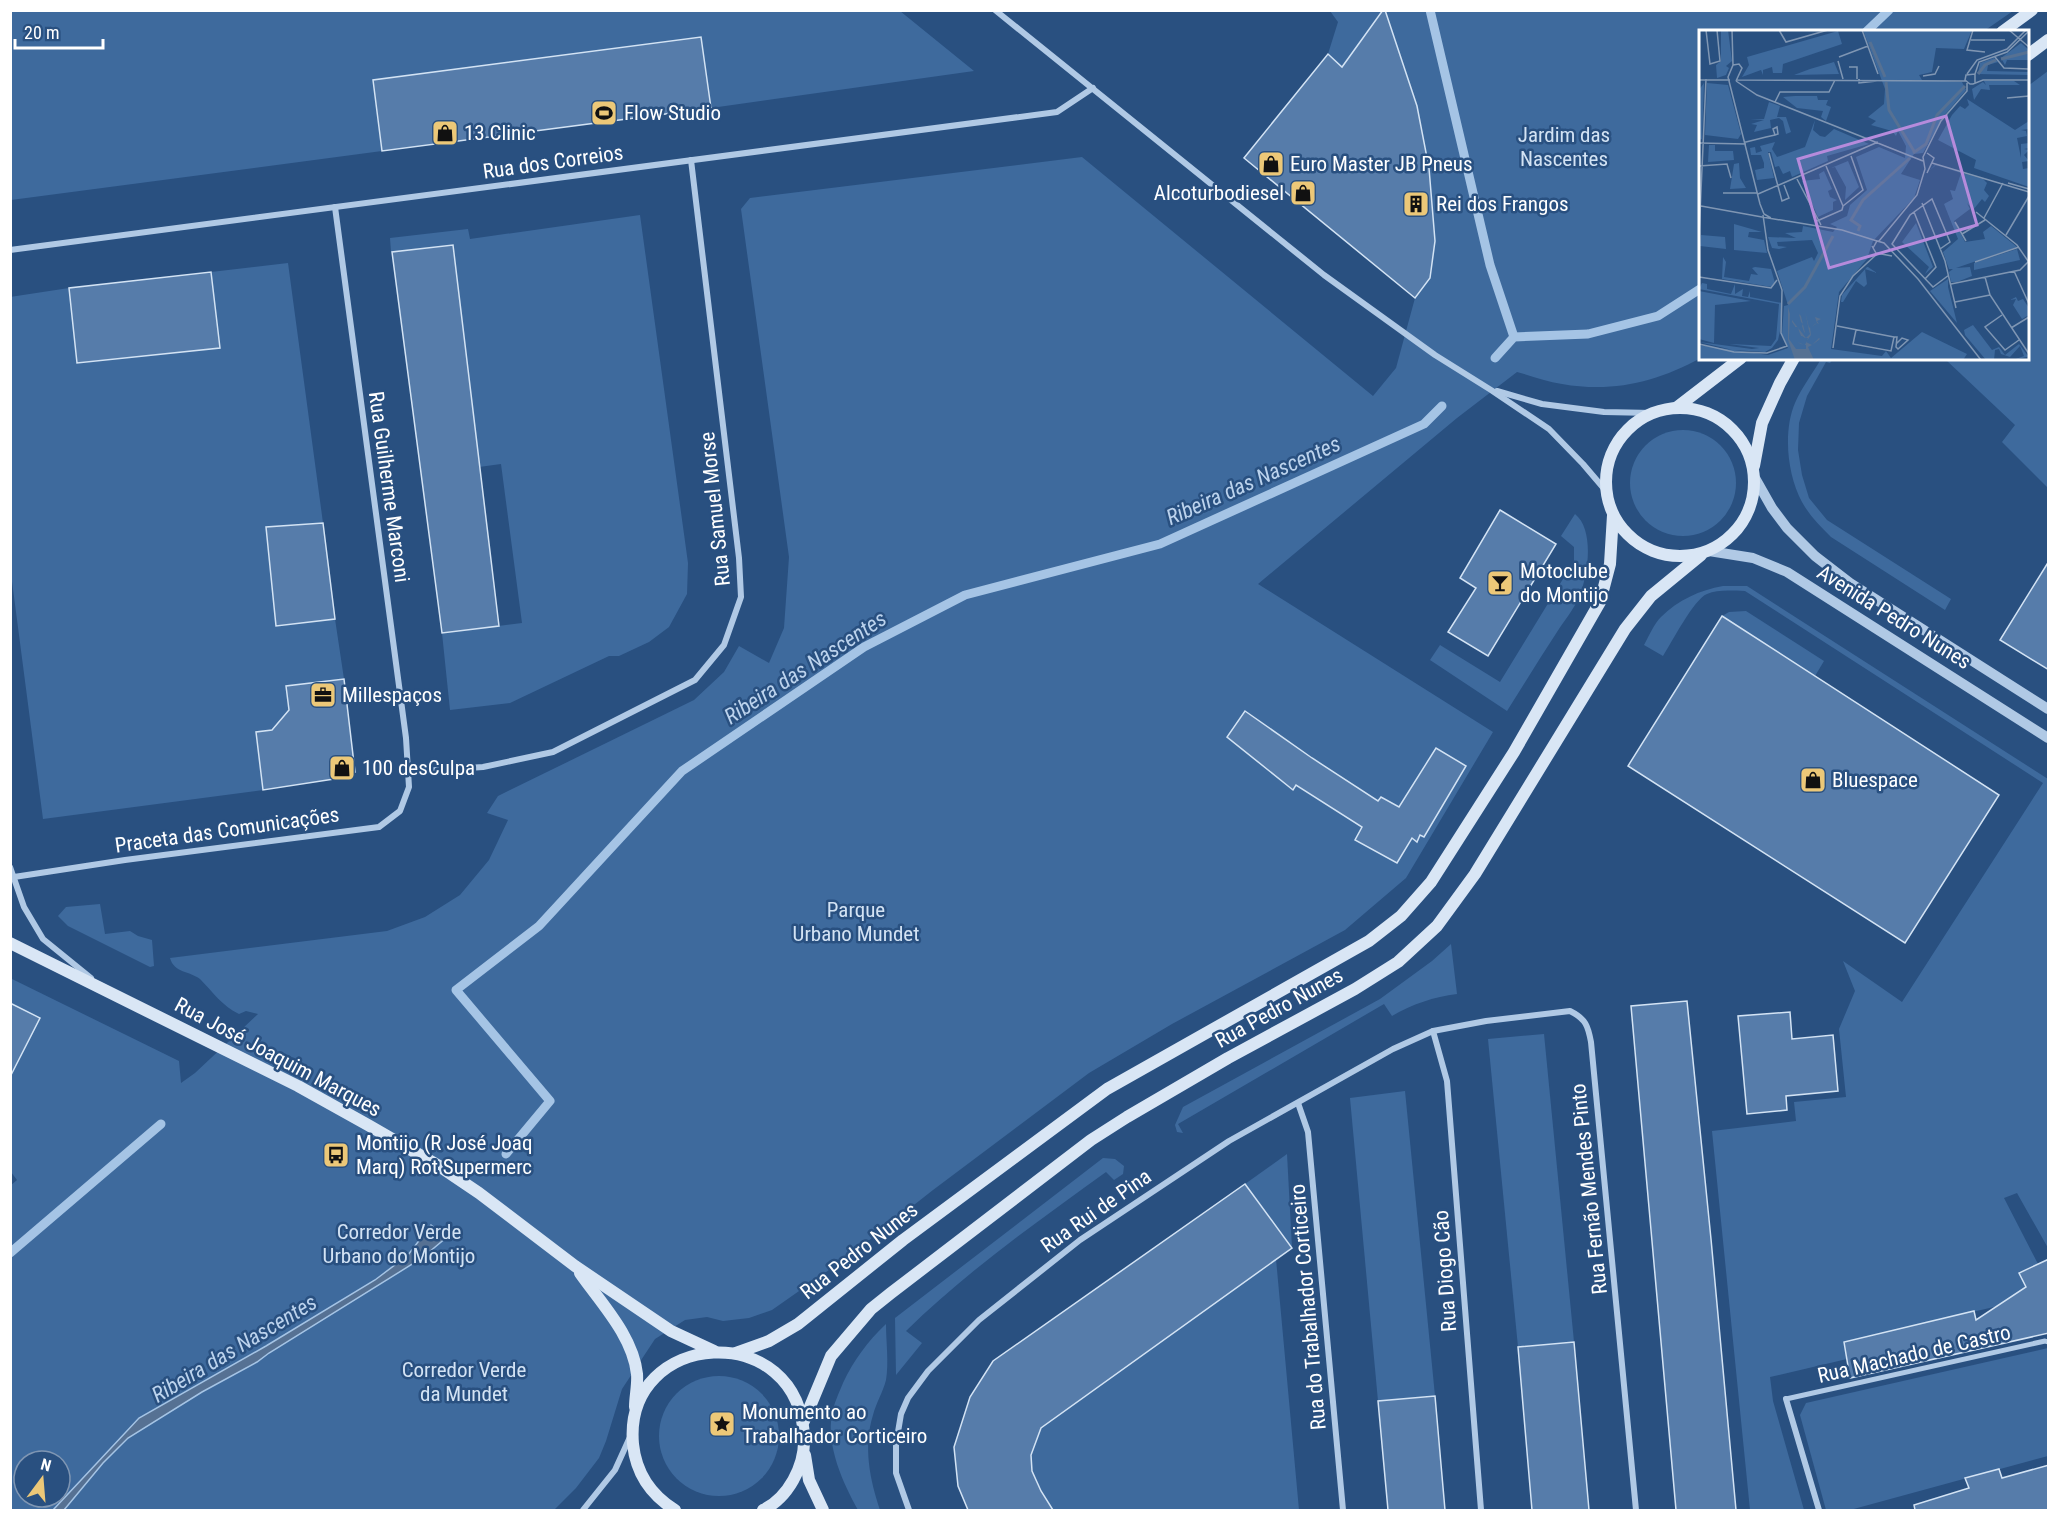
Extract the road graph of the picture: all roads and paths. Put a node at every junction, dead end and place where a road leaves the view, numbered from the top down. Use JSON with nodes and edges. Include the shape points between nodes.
{"nodes":[{"id":1,"x":995,"y":10,"type":"edge"},
{"id":2,"x":2032,"y":10,"type":"edge"},
{"id":3,"x":2005,"y":30,"type":"edge"},
{"id":4,"x":2049,"y":40,"type":"edge"},
{"id":5,"x":2029,"y":55,"type":"edge"},
{"id":6,"x":1093,"y":88,"type":"junction"},
{"id":7,"x":691,"y":160,"type":"junction"},
{"id":8,"x":335,"y":207,"type":"junction"},
{"id":9,"x":10,"y":250,"type":"edge"},
{"id":10,"x":1738,"y":360,"type":"edge"},
{"id":11,"x":1793,"y":360,"type":"edge"},
{"id":12,"x":1491,"y":390,"type":"junction"},
{"id":13,"x":1676,"y":408,"type":"junction"},
{"id":14,"x":1652,"y":413,"type":"junction"},
{"id":15,"x":1754,"y":473,"type":"junction"},
{"id":16,"x":1605,"y":491,"type":"junction"},
{"id":17,"x":1613,"y":514,"type":"junction"},
{"id":18,"x":1705,"y":553,"type":"junction"},
{"id":19,"x":2049,"y":709,"type":"edge"},
{"id":20,"x":2049,"y":738,"type":"edge"},
{"id":21,"x":408,"y":772,"type":"junction"},
{"id":22,"x":10,"y":867,"type":"edge"},
{"id":23,"x":14,"y":877,"type":"junction"},
{"id":24,"x":10,"y":943,"type":"edge"},
{"id":25,"x":105,"y":990,"type":"junction"},
{"id":26,"x":1433,"y":1031,"type":"junction"},
{"id":27,"x":1298,"y":1102,"type":"junction"},
{"id":28,"x":575,"y":1266,"type":"junction"},
{"id":29,"x":2049,"y":1342,"type":"edge"},
{"id":30,"x":714,"y":1352,"type":"junction"},
{"id":31,"x":736,"y":1353,"type":"junction"},
{"id":32,"x":1786,"y":1399,"type":"joint"},
{"id":33,"x":804,"y":1421,"type":"junction"},
{"id":34,"x":633,"y":1427,"type":"junction"},
{"id":35,"x":804,"y":1447,"type":"junction"},
{"id":36,"x":583,"y":1510,"type":"edge"},
{"id":37,"x":675,"y":1510,"type":"edge"},
{"id":38,"x":763,"y":1510,"type":"edge"},
{"id":39,"x":823,"y":1510,"type":"edge"},
{"id":40,"x":909,"y":1510,"type":"edge"},
{"id":41,"x":1343,"y":1510,"type":"edge"},
{"id":42,"x":1481,"y":1510,"type":"edge"},
{"id":43,"x":1636,"y":1510,"type":"edge"},
{"id":44,"x":1819,"y":1510,"type":"edge"}],
"edges":[{"from":1,"to":6,"type":"street"},
{"from":2,"to":3,"type":"main road"},
{"from":4,"to":5,"type":"main road"},
{"from":6,"to":7,"type":"street","name":"Rua dos Correios","via":[[1057,112]]},
{"from":6,"to":12,"type":"street","via":[[1324,275],[1435,356]]},
{"from":7,"to":8,"type":"street","name":"Rua dos Correios"},
{"from":7,"to":21,"type":"street","name":"Rua Samuel Morse","via":[[739,558],[741,597],[724,645],[695,680],[553,752],[483,767]]},
{"from":8,"to":9,"type":"street","name":"Rua dos Correios"},
{"from":8,"to":21,"type":"street","name":"Rua Guilherme Marconi"},
{"from":10,"to":13,"type":"main road"},
{"from":11,"to":15,"type":"main road","via":[[1762,423]]},
{"from":12,"to":14,"type":"street","via":[[1542,404]]},
{"from":12,"to":16,"type":"street","via":[[1549,429]]},
{"from":13,"to":14,"type":"main road","name":"Rua Pedro Nunes"},
{"from":13,"to":15,"type":"main road","name":"Rua Pedro Nunes","via":[[1697,409],[1734,429],[1746,447]]},
{"from":14,"to":16,"type":"main road","name":"Rua Pedro Nunes","via":[[1631,426],[1616,444],[1607,466]]},
{"from":15,"to":18,"type":"main road","name":"Rua Pedro Nunes","via":[[1753,501],[1744,522],[1729,540]]},
{"from":15,"to":19,"type":"street","name":"Avenida Pedro Nunes","via":[[1782,521],[1815,556],[1850,583]]},
{"from":16,"to":17,"type":"main road","name":"Rua Pedro Nunes"},
{"from":17,"to":18,"type":"main road","name":"Rua Pedro Nunes","via":[[1624,532],[1659,554],[1680,557]]},
{"from":17,"to":31,"type":"main road","name":"Rua Pedro Nunes","via":[[1610,564],[1600,602],[1514,752],[1437,872],[1401,916],[1369,941],[1107,1089],[903,1240],[798,1324],[769,1341]]},
{"from":18,"to":20,"type":"street","name":"Avenida Pedro Nunes","via":[[1753,558],[1787,572]]},
{"from":18,"to":33,"type":"main road","name":"Rua Pedro Nunes","via":[[1651,596],[1625,629],[1475,874],[1437,926],[1398,962],[1355,989],[1228,1058],[1091,1140],[891,1293],[871,1309],[831,1356]]},
{"from":21,"to":23,"type":"street","name":"Praceta das Comunicações","via":[[409,788],[400,811],[379,827]]},
{"from":22,"to":23,"type":"street"},
{"from":23,"to":25,"type":"street","via":[[24,908],[43,939]]},
{"from":24,"to":25,"type":"main road","name":"Rua José Joaquim Marques"},
{"from":25,"to":28,"type":"main road","name":"Rua José Joaquim Marques","via":[[298,1086],[439,1166]]},
{"from":26,"to":27,"type":"street","name":"Rua Rui de Pina"},
{"from":26,"to":42,"type":"street","name":"Rua Diogo Cão","via":[[1447,1081]]},
{"from":26,"to":43,"type":"street","name":"Rua Fernão Mendes Pinto","via":[[1486,1020],[1570,1011],[1587,1023]]},
{"from":27,"to":40,"type":"street","name":"Rua Rui de Pina","via":[[1229,1141],[1080,1240],[979,1320],[928,1371],[908,1398],[896,1444],[896,1473]]},
{"from":27,"to":41,"type":"street","name":"Rua do Trabalhador Corticeiro","via":[[1308,1132]]},
{"from":28,"to":30,"type":"main road","name":"Rua José Joaquim Marques","via":[[671,1331]]},
{"from":28,"to":34,"type":"main road","name":"Rua José Joaquim Marques","via":[[624,1335],[633,1355],[637,1375]]},
{"from":29,"to":32,"type":"street","name":"Rua Machado de Castro"},
{"from":30,"to":31,"type":"main road"},
{"from":30,"to":34,"type":"main road","via":[[691,1356],[670,1366],[653,1381],[640,1401]]},
{"from":31,"to":33,"type":"main road","via":[[760,1361],[780,1377],[795,1398]]},
{"from":32,"to":44,"type":"street"},
{"from":33,"to":35,"type":"main road"},
{"from":34,"to":36,"type":"street","via":[[615,1470]]},
{"from":34,"to":37,"type":"main road","name":"Rua José Joaquim Marques","via":[[634,1456],[644,1481]]},
{"from":35,"to":38,"type":"main road","via":[[798,1471],[786,1492]]},
{"from":35,"to":39,"type":"main road","via":[[809,1480]]}]}
